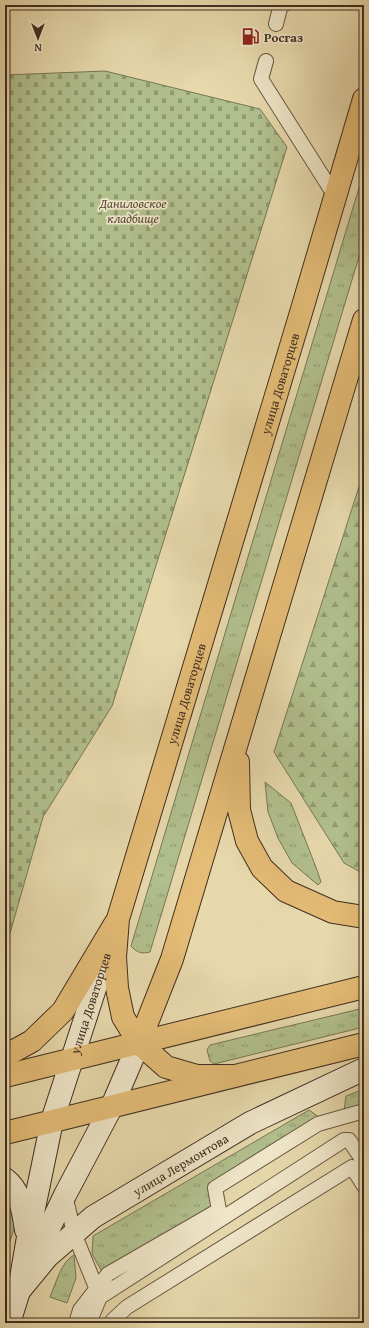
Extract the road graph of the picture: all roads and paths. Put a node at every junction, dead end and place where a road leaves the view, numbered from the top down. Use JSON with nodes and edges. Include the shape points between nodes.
{"nodes":[{"id":1,"x":283,"y":5,"type":"edge"},
{"id":2,"x":276,"y":24,"type":"dead end"},
{"id":3,"x":266,"y":61,"type":"dead end"},
{"id":4,"x":364,"y":99,"type":"edge"},
{"id":5,"x":335,"y":196,"type":"junction"},
{"id":6,"x":364,"y":320,"type":"edge"},
{"id":7,"x":243,"y":722,"type":"junction"},
{"id":8,"x":364,"y":917,"type":"edge"},
{"id":9,"x":118,"y":920,"type":"junction"},
{"id":10,"x":364,"y":987,"type":"edge"},
{"id":11,"x":140,"y":1043,"type":"junction"},
{"id":12,"x":364,"y":1044,"type":"edge"},
{"id":13,"x":5,"y":1056,"type":"edge"},
{"id":14,"x":72,"y":1060,"type":"junction"},
{"id":15,"x":364,"y":1069,"type":"edge"},
{"id":16,"x":5,"y":1076,"type":"edge"},
{"id":17,"x":233,"y":1076,"type":"junction"},
{"id":18,"x":112,"y":1106,"type":"junction"},
{"id":19,"x":364,"y":1111,"type":"edge"},
{"id":20,"x":52,"y":1121,"type":"junction"},
{"id":21,"x":5,"y":1133,"type":"edge"},
{"id":22,"x":364,"y":1162,"type":"edge"},
{"id":23,"x":5,"y":1179,"type":"edge"},
{"id":24,"x":364,"y":1186,"type":"edge"},
{"id":25,"x":65,"y":1195,"type":"junction"},
{"id":26,"x":74,"y":1233,"type":"junction"},
{"id":27,"x":28,"y":1237,"type":"junction"},
{"id":28,"x":19,"y":1291,"type":"junction"},
{"id":29,"x":98,"y":1293,"type":"junction"},
{"id":30,"x":9,"y":1323,"type":"edge"},
{"id":31,"x":76,"y":1323,"type":"edge"},
{"id":32,"x":89,"y":1323,"type":"edge"},
{"id":33,"x":112,"y":1323,"type":"edge"}],
"edges":[{"from":1,"to":2,"type":"lane"},
{"from":3,"to":5,"type":"lane","via":[[261,79]]},
{"from":4,"to":5,"type":"main road","name":"улица Доваторцев"},
{"from":5,"to":9,"type":"main road","name":"улица Доваторцев"},
{"from":6,"to":7,"type":"main road","name":"улица Доваторцев"},
{"from":7,"to":8,"type":"main road","via":[[237,768],[239,810],[247,841],[262,868],[286,891],[333,912]]},
{"from":7,"to":11,"type":"main road","name":"улица Доваторцев","via":[[172,959]]},
{"from":9,"to":11,"type":"main road","via":[[116,988],[123,1017]]},
{"from":9,"to":13,"type":"main road","via":[[63,1011],[32,1041]]},
{"from":9,"to":14,"type":"main road","name":"улица Доваторцев"},
{"from":10,"to":11,"type":"main road"},
{"from":11,"to":14,"type":"main road"},
{"from":11,"to":17,"type":"main road","via":[[166,1067],[197,1076]]},
{"from":11,"to":18,"type":"main road","name":"улица Доваторцев"},
{"from":12,"to":17,"type":"main road"},
{"from":14,"to":16,"type":"main road"},
{"from":14,"to":20,"type":"main road","name":"улица Доваторцев"},
{"from":15,"to":26,"type":"main road","name":"улица Лермонтова","via":[[250,1123],[93,1217]]},
{"from":17,"to":18,"type":"main road"},
{"from":18,"to":20,"type":"main road"},
{"from":18,"to":25,"type":"main road","name":"улица Доваторцев"},
{"from":19,"to":29,"type":"lane","via":[[318,1124],[215,1188],[219,1210],[108,1274]]},
{"from":20,"to":21,"type":"main road"},
{"from":20,"to":27,"type":"main road","name":"улица Доваторцев"},
{"from":22,"to":29,"type":"lane","via":[[348,1140],[344,1140]]},
{"from":23,"to":27,"type":"main road","via":[[11,1183],[22,1205]]},
{"from":24,"to":33,"type":"lane","via":[[352,1167],[127,1307]]},
{"from":25,"to":26,"type":"lane"},
{"from":25,"to":28,"type":"main road","name":"улица Доваторцев"},
{"from":26,"to":28,"type":"main road","name":"улица Лермонтова","via":[[47,1257]]},
{"from":26,"to":29,"type":"lane"},
{"from":27,"to":28,"type":"main road","name":"улица Доваторцев"},
{"from":28,"to":30,"type":"main road","name":"улица Доваторцев"},
{"from":29,"to":31,"type":"lane","via":[[80,1310]]},
{"from":29,"to":32,"type":"lane"}]}
